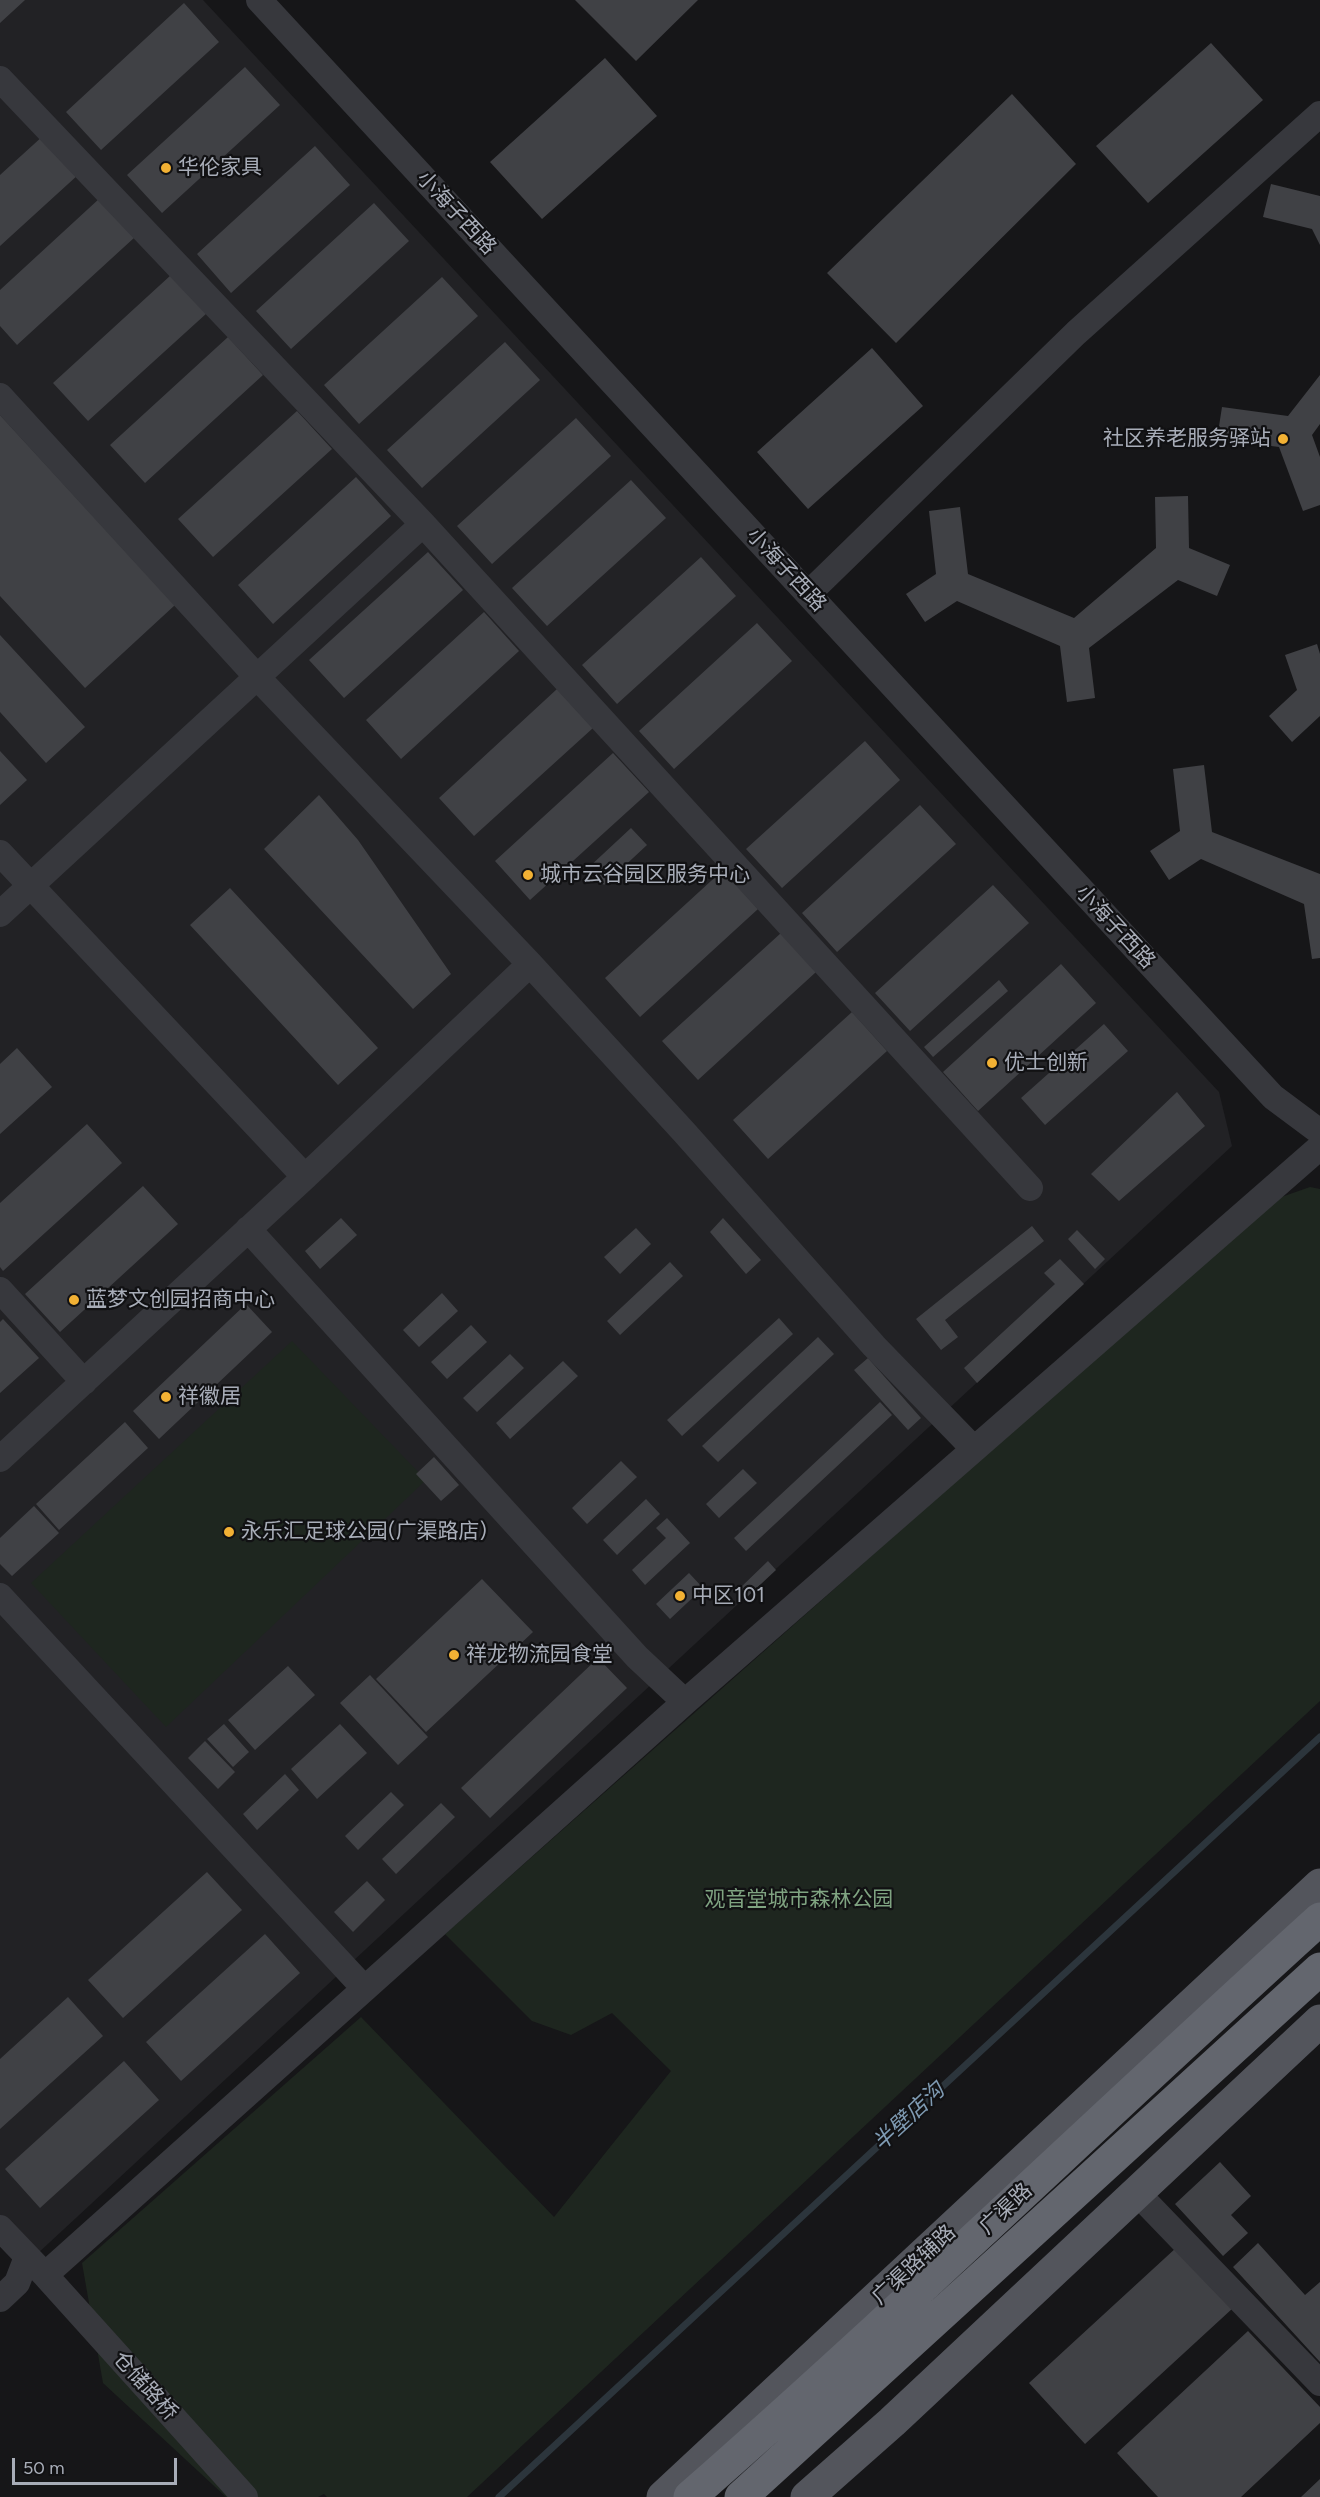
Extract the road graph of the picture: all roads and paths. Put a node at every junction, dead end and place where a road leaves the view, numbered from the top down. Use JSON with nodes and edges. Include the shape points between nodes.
{"nodes":[{"id":1,"x":259,"y":0,"type":"edge"},
{"id":2,"x":1,"y":83,"type":"edge"},
{"id":3,"x":1320,"y":114,"type":"edge"},
{"id":4,"x":0,"y":396,"type":"edge"},
{"id":5,"x":423,"y":524,"type":"junction"},
{"id":6,"x":808,"y":594,"type":"junction"},
{"id":7,"x":257,"y":677,"type":"junction"},
{"id":8,"x":0,"y":853,"type":"edge"},
{"id":9,"x":31,"y":886,"type":"junction"},
{"id":10,"x":0,"y":914,"type":"edge"},
{"id":11,"x":530,"y":964,"type":"junction"},
{"id":12,"x":1320,"y":1132,"type":"edge"},
{"id":13,"x":1320,"y":1146,"type":"edge"},
{"id":14,"x":305,"y":1177,"type":"junction"},
{"id":15,"x":1030,"y":1188,"type":"dead end"},
{"id":16,"x":248,"y":1229,"type":"junction"},
{"id":17,"x":0,"y":1290,"type":"edge"},
{"id":18,"x":84,"y":1382,"type":"junction"},
{"id":19,"x":974,"y":1449,"type":"junction"},
{"id":20,"x":0,"y":1460,"type":"edge"},
{"id":21,"x":0,"y":1596,"type":"edge"},
{"id":22,"x":685,"y":1702,"type":"junction"},
{"id":23,"x":1320,"y":1885,"type":"edge"},
{"id":24,"x":1320,"y":1919,"type":"edge"},
{"id":25,"x":1320,"y":1969,"type":"edge"},
{"id":26,"x":364,"y":1988,"type":"junction"},
{"id":27,"x":1320,"y":2021,"type":"edge"},
{"id":28,"x":1137,"y":2193,"type":"junction"},
{"id":29,"x":0,"y":2228,"type":"edge"},
{"id":30,"x":27,"y":2257,"type":"junction"},
{"id":31,"x":45,"y":2275,"type":"junction"},
{"id":32,"x":0,"y":2299,"type":"edge"},
{"id":33,"x":1320,"y":2383,"type":"edge"},
{"id":34,"x":245,"y":2497,"type":"edge"},
{"id":35,"x":663,"y":2497,"type":"edge"},
{"id":36,"x":690,"y":2497,"type":"edge"},
{"id":37,"x":741,"y":2497,"type":"edge"},
{"id":38,"x":807,"y":2497,"type":"edge"}],
"edges":[{"from":1,"to":6,"type":"street","name":"小海子西路"},
{"from":2,"to":5,"type":"street"},
{"from":3,"to":6,"type":"street","via":[[1076,333]]},
{"from":4,"to":7,"type":"street"},
{"from":5,"to":7,"type":"street"},
{"from":5,"to":15,"type":"street"},
{"from":6,"to":12,"type":"street","name":"小海子西路","via":[[1273,1097]]},
{"from":7,"to":9,"type":"street"},
{"from":7,"to":11,"type":"street"},
{"from":8,"to":9,"type":"street"},
{"from":9,"to":10,"type":"street"},
{"from":9,"to":14,"type":"street"},
{"from":11,"to":14,"type":"street"},
{"from":11,"to":19,"type":"street","via":[[874,1346]]},
{"from":13,"to":19,"type":"street"},
{"from":14,"to":16,"type":"street"},
{"from":16,"to":18,"type":"street"},
{"from":16,"to":22,"type":"street","via":[[637,1657]]},
{"from":17,"to":18,"type":"street"},
{"from":18,"to":20,"type":"street"},
{"from":19,"to":22,"type":"street"},
{"from":21,"to":26,"type":"street"},
{"from":22,"to":26,"type":"street"},
{"from":23,"to":35,"type":"main road","name":"广渠路辅路"},
{"from":24,"to":36,"type":"highway","name":"广渠路","via":[[1135,2087],[844,2362]]},
{"from":25,"to":37,"type":"highway","name":"广渠路"},
{"from":26,"to":31,"type":"street"},
{"from":27,"to":28,"type":"main road"},
{"from":28,"to":33,"type":"street"},
{"from":28,"to":38,"type":"main road"},
{"from":29,"to":30,"type":"street","name":"仓储路桥"},
{"from":30,"to":31,"type":"street","name":"仓储路桥"},
{"from":30,"to":32,"type":"street","via":[[17,2283]]},
{"from":31,"to":34,"type":"street","name":"仓储路桥"}]}
